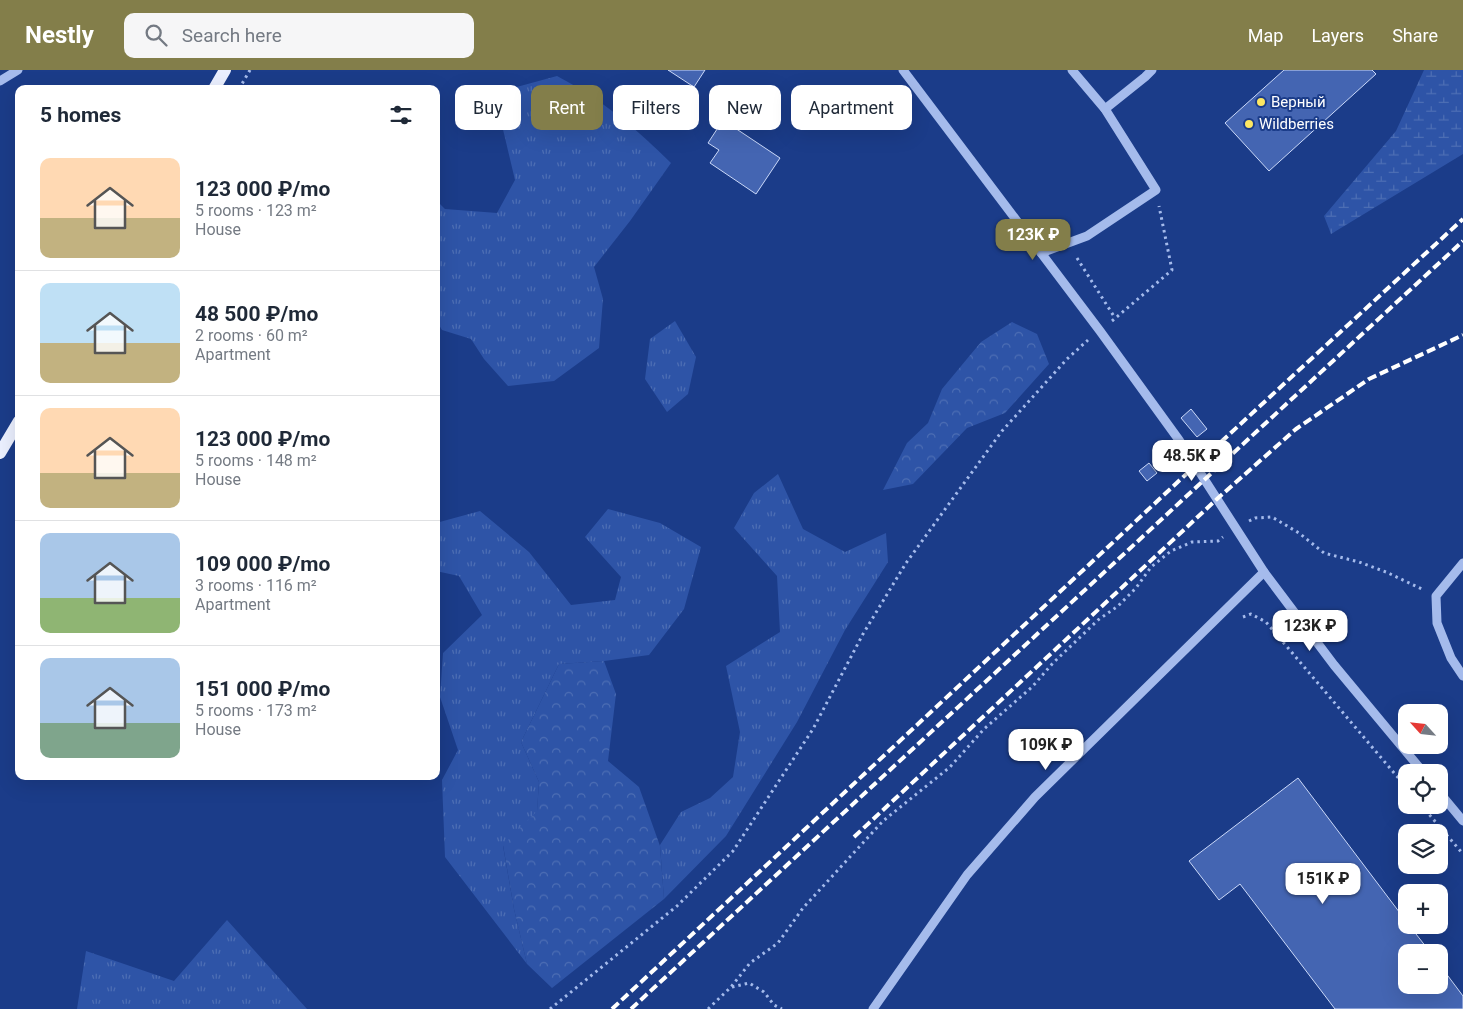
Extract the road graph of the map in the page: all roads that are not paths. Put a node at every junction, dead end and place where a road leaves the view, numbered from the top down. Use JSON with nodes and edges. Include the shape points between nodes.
{"nodes":[{"id":1,"x":18,"y":70,"type":"edge"},
{"id":2,"x":225,"y":70,"type":"edge"},
{"id":3,"x":903,"y":70,"type":"edge"},
{"id":4,"x":1072,"y":70,"type":"edge"},
{"id":5,"x":1152,"y":70,"type":"edge"},
{"id":6,"x":0,"y":81,"type":"edge"},
{"id":7,"x":216,"y":85,"type":"edge"},
{"id":8,"x":1105,"y":109,"type":"junction"},
{"id":9,"x":1041,"y":253,"type":"junction"},
{"id":10,"x":15,"y":428,"type":"edge"},
{"id":11,"x":0,"y":453,"type":"edge"},
{"id":12,"x":1463,"y":563,"type":"edge"},
{"id":13,"x":1264,"y":572,"type":"junction"},
{"id":14,"x":1463,"y":676,"type":"edge"},
{"id":15,"x":1416,"y":764,"type":"edge"},
{"id":16,"x":1448,"y":803,"type":"edge"},
{"id":17,"x":1463,"y":821,"type":"edge"},
{"id":18,"x":873,"y":1009,"type":"edge"}],
"edges":[{"from":1,"to":6,"type":"street"},
{"from":2,"to":7,"type":"main road"},
{"from":3,"to":9,"type":"street"},
{"from":4,"to":8,"type":"street"},
{"from":5,"to":8,"type":"street"},
{"from":8,"to":9,"type":"street","via":[[1156,190],[1088,236]]},
{"from":9,"to":13,"type":"street","via":[[1179,440]]},
{"from":10,"to":11,"type":"main road"},
{"from":12,"to":14,"type":"street","via":[[1436,596],[1437,623],[1451,658]]},
{"from":13,"to":15,"type":"street","via":[[1334,665]]},
{"from":13,"to":18,"type":"street","via":[[1035,798],[967,875]]},
{"from":16,"to":17,"type":"street"}]}
